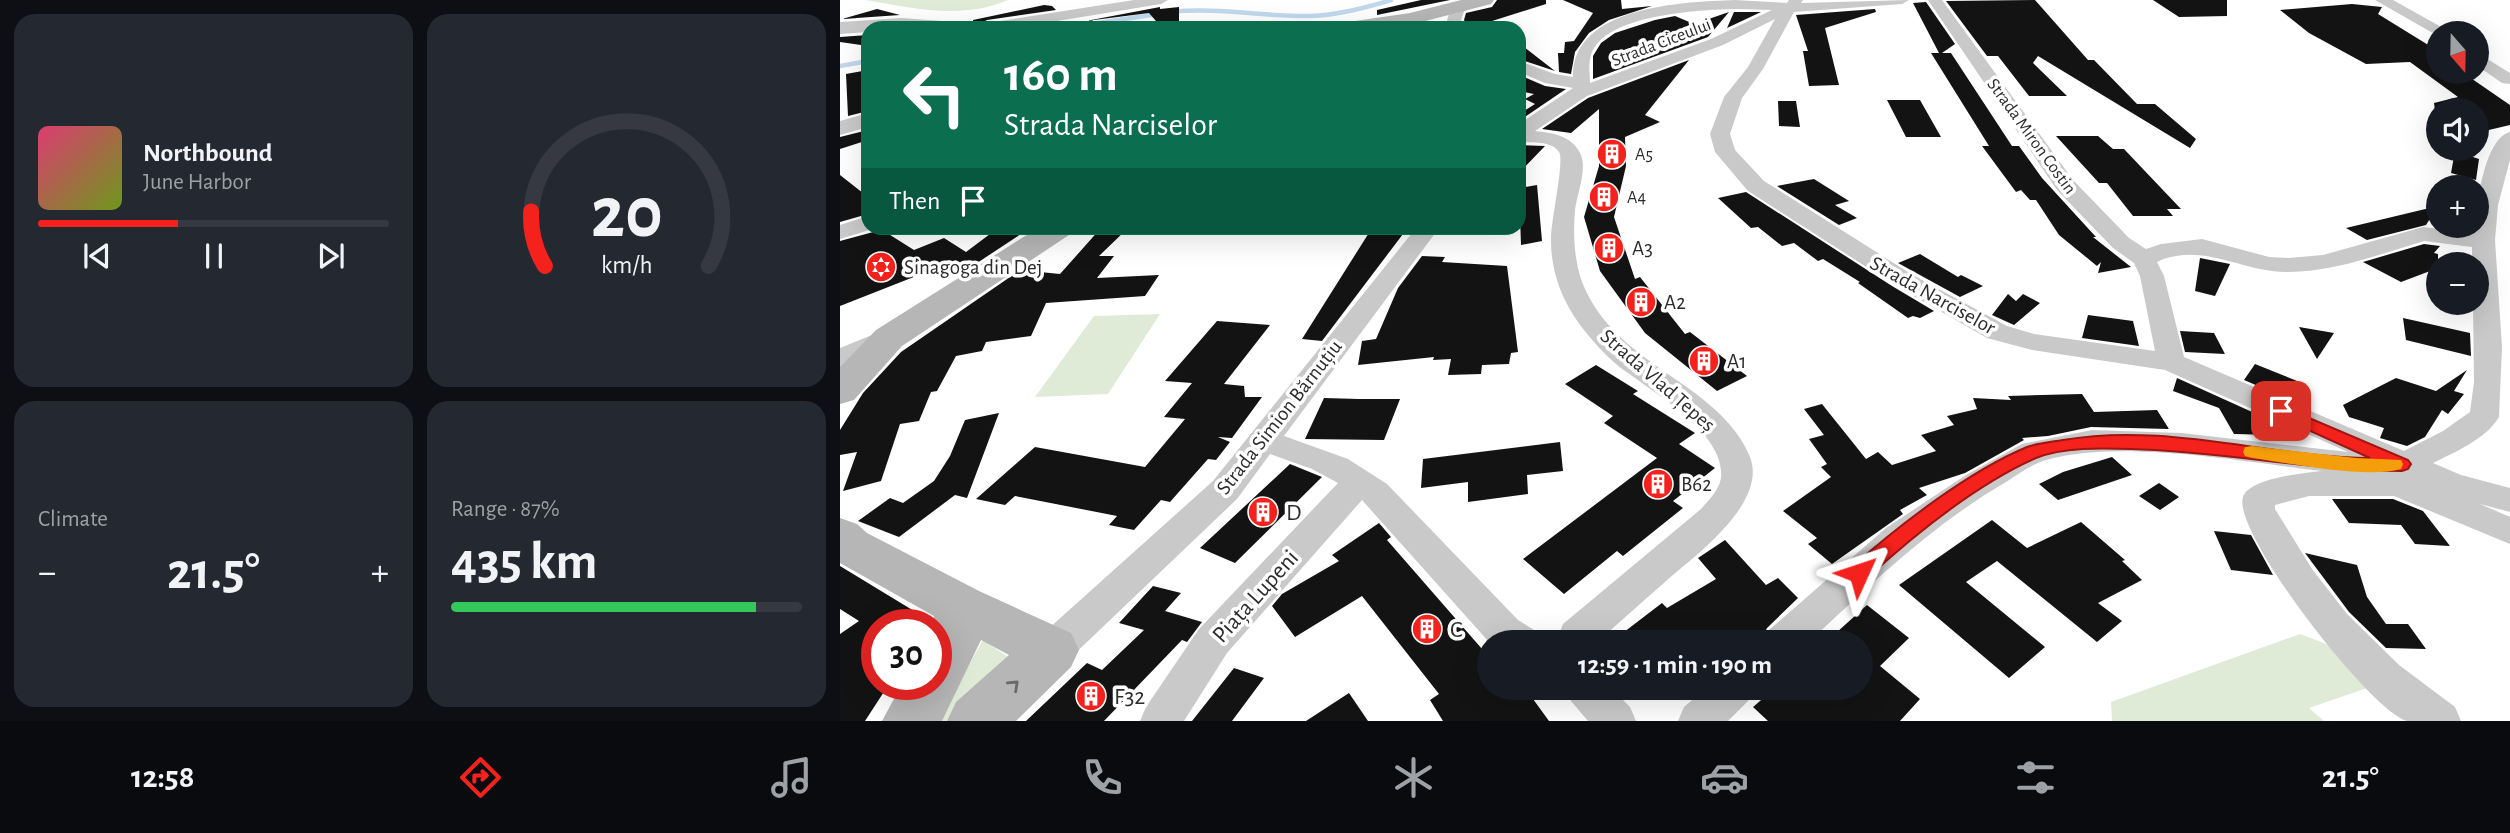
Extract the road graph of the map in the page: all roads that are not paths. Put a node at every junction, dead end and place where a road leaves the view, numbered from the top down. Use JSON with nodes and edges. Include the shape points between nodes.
{"nodes":[{"id":1,"x":1161,"y":0,"type":"edge"},
{"id":2,"x":1902,"y":0,"type":"edge"},
{"id":3,"x":1936,"y":0,"type":"edge"},
{"id":4,"x":2382,"y":0,"type":"edge"},
{"id":5,"x":1466,"y":3,"type":"edge"},
{"id":6,"x":1793,"y":4,"type":"edge"},
{"id":7,"x":1030,"y":21,"type":"edge"},
{"id":8,"x":1396,"y":21,"type":"edge"},
{"id":9,"x":1454,"y":21,"type":"edge"},
{"id":10,"x":2426,"y":23,"type":"edge"},
{"id":11,"x":861,"y":27,"type":"edge"},
{"id":12,"x":840,"y":28,"type":"edge"},
{"id":13,"x":2489,"y":67,"type":"edge"},
{"id":14,"x":1526,"y":69,"type":"edge"},
{"id":15,"x":2509,"y":82,"type":"edge"},
{"id":16,"x":1581,"y":88,"type":"junction"},
{"id":17,"x":861,"y":122,"type":"edge"},
{"id":18,"x":1526,"y":127,"type":"edge"},
{"id":19,"x":840,"y":128,"type":"edge"},
{"id":20,"x":1526,"y":132,"type":"edge"},
{"id":21,"x":2510,"y":138,"type":"edge"},
{"id":22,"x":861,"y":225,"type":"edge"},
{"id":23,"x":840,"y":232,"type":"edge"},
{"id":24,"x":1048,"y":235,"type":"edge"},
{"id":25,"x":1423,"y":235,"type":"edge"},
{"id":26,"x":2482,"y":241,"type":"junction"},
{"id":27,"x":2144,"y":259,"type":"junction"},
{"id":28,"x":889,"y":338,"type":"junction"},
{"id":29,"x":840,"y":361,"type":"edge"},
{"id":30,"x":2171,"y":362,"type":"junction"},
{"id":31,"x":840,"y":391,"type":"edge"},
{"id":32,"x":2497,"y":418,"type":"edge"},
{"id":33,"x":1264,"y":442,"type":"junction"},
{"id":34,"x":2400,"y":474,"type":"junction"},
{"id":35,"x":1360,"y":481,"type":"junction"},
{"id":36,"x":2510,"y":500,"type":"edge"},
{"id":37,"x":2510,"y":531,"type":"edge"},
{"id":38,"x":840,"y":537,"type":"edge"},
{"id":39,"x":961,"y":606,"type":"junction"},
{"id":40,"x":1502,"y":630,"type":"edge"},
{"id":41,"x":1584,"y":630,"type":"edge"},
{"id":42,"x":1796,"y":630,"type":"edge"},
{"id":43,"x":1052,"y":650,"type":"junction"},
{"id":44,"x":952,"y":651,"type":"edge"},
{"id":45,"x":923,"y":700,"type":"edge"},
{"id":46,"x":1596,"y":700,"type":"edge"},
{"id":47,"x":1721,"y":700,"type":"edge"},
{"id":48,"x":911,"y":721,"type":"edge"},
{"id":49,"x":976,"y":721,"type":"edge"},
{"id":50,"x":1161,"y":721,"type":"edge"},
{"id":51,"x":1615,"y":721,"type":"edge"},
{"id":52,"x":1699,"y":721,"type":"edge"},
{"id":53,"x":2440,"y":721,"type":"edge"}],
"edges":[{"from":1,"to":7,"type":"street"},
{"from":2,"to":6,"type":"street"},
{"from":3,"to":27,"type":"street","name":"Strada Miron Costin","via":[[2064,185],[2121,243]]},
{"from":4,"to":10,"type":"street"},
{"from":5,"to":8,"type":"main road"},
{"from":5,"to":9,"type":"street"},
{"from":6,"to":16,"type":"street","name":"Strada Ciceului","via":[[1660,64]]},
{"from":6,"to":16,"type":"street","via":[[1665,10],[1622,21],[1592,39],[1584,52]]},
{"from":6,"to":30,"type":"street","name":"Strada Narciselor","via":[[1733,97],[1720,134],[1725,152],[1749,179],[1842,243],[1997,332],[2032,342]]},
{"from":11,"to":12,"type":"street"},
{"from":13,"to":15,"type":"street"},
{"from":14,"to":16,"type":"street"},
{"from":16,"to":18,"type":"street"},
{"from":17,"to":19,"type":"street"},
{"from":20,"to":41,"type":"street","name":"Strada Vlad Țepeș","via":[[1567,145],[1572,153],[1561,222],[1562,250],[1586,314],[1624,356],[1713,426],[1736,459],[1737,478],[1720,510]]},
{"from":21,"to":26,"type":"street","via":[[2499,156]]},
{"from":22,"to":23,"type":"street"},
{"from":24,"to":28,"type":"main road"},
{"from":25,"to":33,"type":"street","name":"Strada Simion Bărnuțiu"},
{"from":26,"to":27,"type":"street","via":[[2423,234],[2324,262],[2290,265],[2268,264],[2202,246],[2161,251]]},
{"from":26,"to":32,"type":"street","via":[[2490,388]]},
{"from":27,"to":30,"type":"street"},
{"from":28,"to":29,"type":"street"},
{"from":28,"to":31,"type":"main road"},
{"from":30,"to":34,"type":"street","name":"Strada Narciselor"},
{"from":32,"to":34,"type":"street"},
{"from":33,"to":35,"type":"street","via":[[1327,461]]},
{"from":33,"to":43,"type":"street","name":"Strada Simion Bărnuțiu","via":[[1225,490]]},
{"from":34,"to":36,"type":"street"},
{"from":34,"to":37,"type":"street"},
{"from":34,"to":42,"type":"street","via":[[2356,464],[2182,444],[2092,441],[2033,452],[1898,538]]},
{"from":34,"to":53,"type":"street","via":[[2277,489],[2259,498],[2258,510],[2306,590],[2343,635],[2412,703]]},
{"from":35,"to":40,"type":"street"},
{"from":35,"to":50,"type":"street","name":"Piața Lupeni","via":[[1213,641]]},
{"from":38,"to":39,"type":"main road"},
{"from":39,"to":43,"type":"main road"},
{"from":39,"to":44,"type":"main road"},
{"from":49,"to":43,"type":"main road","one_way":true},
{"from":45,"to":48,"type":"main road"},
{"from":46,"to":51,"type":"street"},
{"from":47,"to":52,"type":"street"}]}
